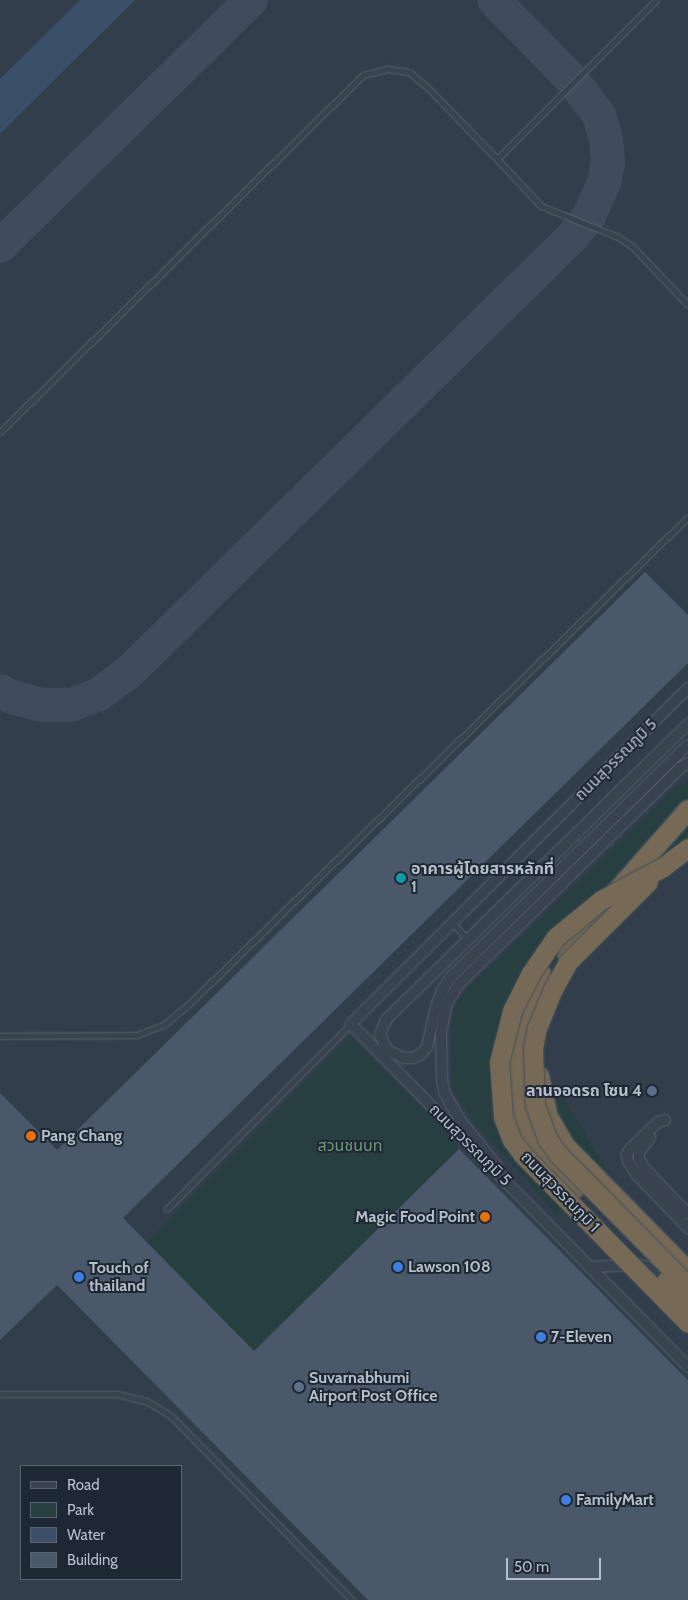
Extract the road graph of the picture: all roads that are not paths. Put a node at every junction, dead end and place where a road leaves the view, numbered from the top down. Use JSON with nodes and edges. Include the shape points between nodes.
{"nodes":[{"id":1,"x":656,"y":0,"type":"edge"},
{"id":2,"x":497,"y":159,"type":"junction"},
{"id":3,"x":688,"y":305,"type":"edge"},
{"id":4,"x":0,"y":432,"type":"edge"},
{"id":5,"x":688,"y":517,"type":"edge"},
{"id":6,"x":688,"y":688,"type":"edge"},
{"id":7,"x":688,"y":724,"type":"edge"},
{"id":8,"x":688,"y":745,"type":"edge"},
{"id":9,"x":688,"y":764,"type":"edge"},
{"id":10,"x":688,"y":808,"type":"edge"},
{"id":11,"x":688,"y":848,"type":"edge"},
{"id":12,"x":663,"y":867,"type":"junction"},
{"id":13,"x":604,"y":906,"type":"junction"},
{"id":14,"x":452,"y":923,"type":"junction"},
{"id":15,"x":469,"y":940,"type":"junction"},
{"id":16,"x":351,"y":1024,"type":"junction"},
{"id":17,"x":0,"y":1036,"type":"edge"},
{"id":18,"x":370,"y":1044,"type":"junction"},
{"id":19,"x":387,"y":1050,"type":"junction"},
{"id":20,"x":391,"y":1065,"type":"junction"},
{"id":21,"x":517,"y":1193,"type":"junction"},
{"id":22,"x":167,"y":1209,"type":"dead end"},
{"id":23,"x":688,"y":1214,"type":"edge"},
{"id":24,"x":688,"y":1228,"type":"edge"},
{"id":25,"x":590,"y":1267,"type":"junction"},
{"id":26,"x":688,"y":1271,"type":"edge"},
{"id":27,"x":688,"y":1284,"type":"edge"},
{"id":28,"x":688,"y":1303,"type":"edge"},
{"id":29,"x":688,"y":1323,"type":"edge"},
{"id":30,"x":688,"y":1367,"type":"edge"},
{"id":31,"x":0,"y":1394,"type":"edge"},
{"id":32,"x":352,"y":1600,"type":"edge"}],
"edges":[{"from":1,"to":2,"type":"lane"},
{"from":2,"to":3,"type":"lane","via":[[541,206],[618,237],[632,246]]},
{"from":2,"to":4,"type":"lane","via":[[409,72],[387,69],[363,75]]},
{"from":5,"to":17,"type":"lane","via":[[165,1024],[137,1035]]},
{"from":6,"to":14,"type":"street","name":"ถนนสุวรรณภูมิ 5"},
{"from":7,"to":15,"type":"street","name":"ถนนสุวรรณภูมิ 5"},
{"from":8,"to":19,"type":"street","name":"ถนนสุวรรณภูมิ 5","via":[[450,978],[436,1007],[427,1047],[421,1054],[404,1058]]},
{"from":9,"to":21,"type":"street","name":"ถนนสุวรรณภูมิ 5","via":[[680,768],[459,984],[447,1003],[441,1033],[444,1092],[460,1120]]},
{"from":10,"to":13,"type":"highway","name":"ถนนสุวรรณภูมิ 1","bridge":true},
{"from":11,"to":12,"type":"highway","name":"ถนนสุวรรณภูมิ 1","bridge":true},
{"from":12,"to":27,"type":"highway","name":"ถนนสุวรรณภูมิ 1","bridge":true,"via":[[568,962],[553,989],[537,1028],[533,1048],[535,1105],[548,1140],[558,1154]]},
{"from":12,"to":29,"type":"highway","name":"ถนนสุวรรณภูมิ 1","bridge":true,"via":[[601,900],[556,936],[542,955],[512,1012],[499,1062],[500,1082],[503,1117],[512,1140],[523,1155]]},
{"from":13,"to":26,"type":"highway","name":"ถนนสุวรรณภูมิ 1","bridge":true,"via":[[563,960],[540,1007],[537,1060],[547,1114],[564,1145]]},
{"from":13,"to":28,"type":"highway","name":"ถนนสุวรรณภูมิ 1","bridge":true,"via":[[559,946],[533,988],[519,1024],[514,1063],[515,1098],[528,1133],[543,1156]]},
{"from":14,"to":15,"type":"lane"},
{"from":14,"to":16,"type":"street","name":"ถนนสุวรรณภูมิ 5"},
{"from":15,"to":19,"type":"street","name":"ถนนสุวรรณภูมิ 5","via":[[386,1020],[380,1035]]},
{"from":16,"to":18,"type":"street","name":"ถนนสุวรรณภูมิ 5"},
{"from":16,"to":22,"type":"lane"},
{"from":18,"to":19,"type":"street","name":"ถนนสุวรรณภูมิ 5"},
{"from":18,"to":20,"type":"street","name":"ถนนสุวรรณภูมิ 5"},
{"from":19,"to":20,"type":"street","name":"ถนนสุวรรณภูมิ 5"},
{"from":20,"to":21,"type":"street","name":"ถนนสุวรรณภูมิ 5"},
{"from":21,"to":25,"type":"street"},
{"from":23,"to":24,"type":"street","via":[[639,1159],[639,1152],[665,1120],[658,1122],[631,1148],[628,1160],[637,1175]]},
{"from":25,"to":27,"type":"street","via":[[637,1265]]},
{"from":25,"to":30,"type":"street"},
{"from":31,"to":32,"type":"lane","via":[[117,1394],[148,1402],[170,1415]]}]}
